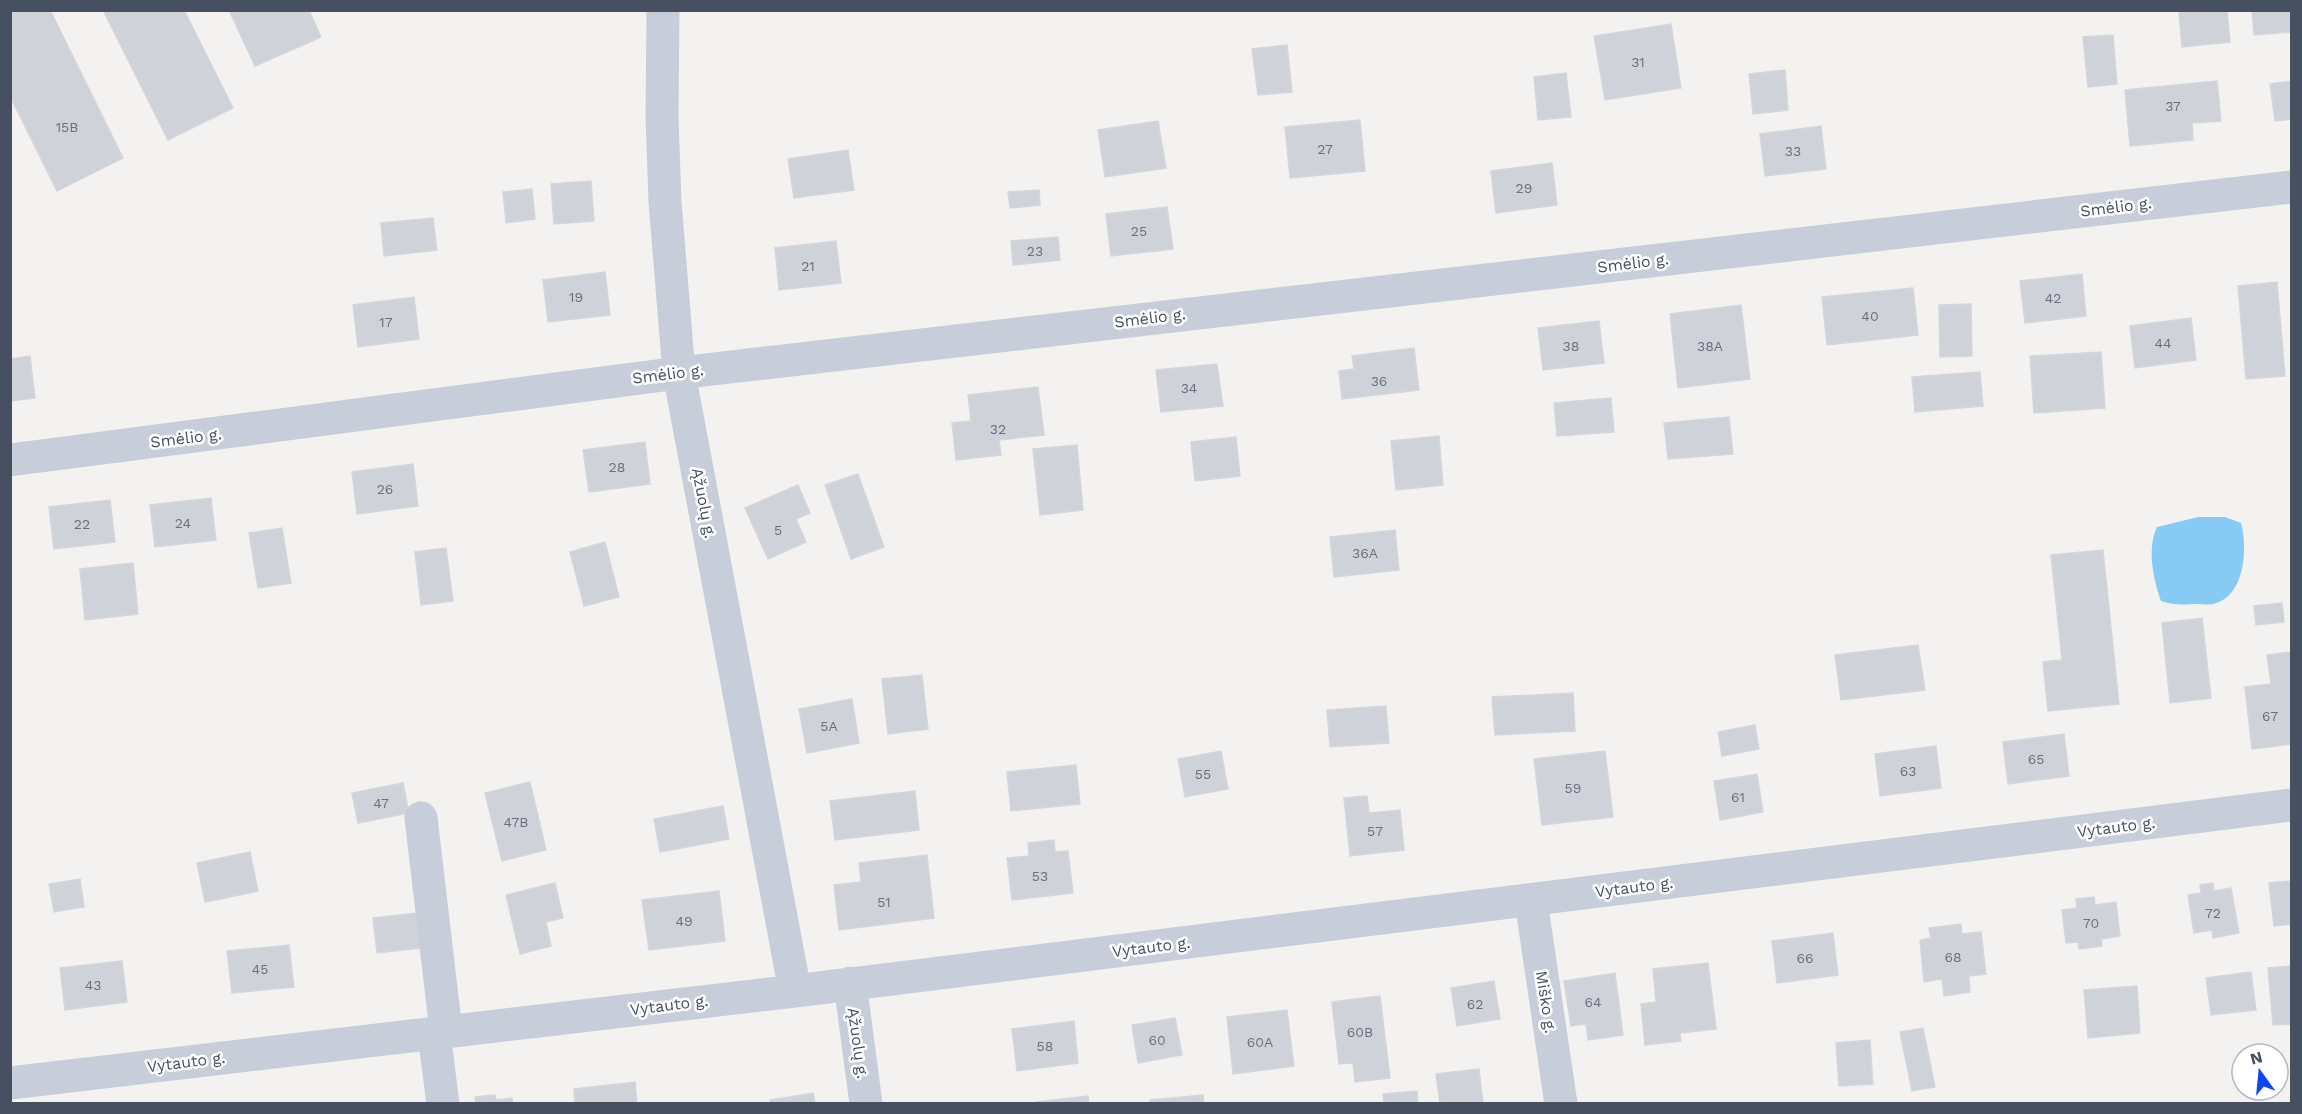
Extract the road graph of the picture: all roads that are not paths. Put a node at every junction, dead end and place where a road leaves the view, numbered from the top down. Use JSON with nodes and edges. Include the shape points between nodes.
{"nodes":[{"id":1,"x":663,"y":10,"type":"edge"},
{"id":2,"x":2292,"y":187,"type":"edge"},
{"id":3,"x":679,"y":373,"type":"junction"},
{"id":4,"x":10,"y":460,"type":"edge"},
{"id":5,"x":2292,"y":805,"type":"edge"},
{"id":6,"x":421,"y":818,"type":"dead end"},
{"id":7,"x":1531,"y":901,"type":"junction"},
{"id":8,"x":850,"y":983,"type":"junction"},
{"id":9,"x":795,"y":990,"type":"junction"},
{"id":10,"x":440,"y":1032,"type":"junction"},
{"id":11,"x":10,"y":1083,"type":"edge"},
{"id":12,"x":443,"y":1104,"type":"edge"},
{"id":13,"x":866,"y":1104,"type":"edge"},
{"id":14,"x":1561,"y":1104,"type":"edge"}],
"edges":[{"from":1,"to":3,"type":"street","name":"Ąžuolų g.","via":[[665,202]]},
{"from":2,"to":3,"type":"street","name":"Smėlio g."},
{"from":3,"to":4,"type":"street","name":"Smėlio g."},
{"from":3,"to":9,"type":"street","name":"Ąžuolų g."},
{"from":5,"to":7,"type":"street","name":"Vytauto g."},
{"from":6,"to":10,"type":"street"},
{"from":7,"to":8,"type":"street","name":"Vytauto g."},
{"from":7,"to":14,"type":"street","name":"Miško g."},
{"from":8,"to":9,"type":"street","name":"Vytauto g."},
{"from":8,"to":13,"type":"street","name":"Ąžuolų g."},
{"from":9,"to":10,"type":"street","name":"Vytauto g."},
{"from":10,"to":11,"type":"street","name":"Vytauto g."},
{"from":10,"to":12,"type":"street"}]}
